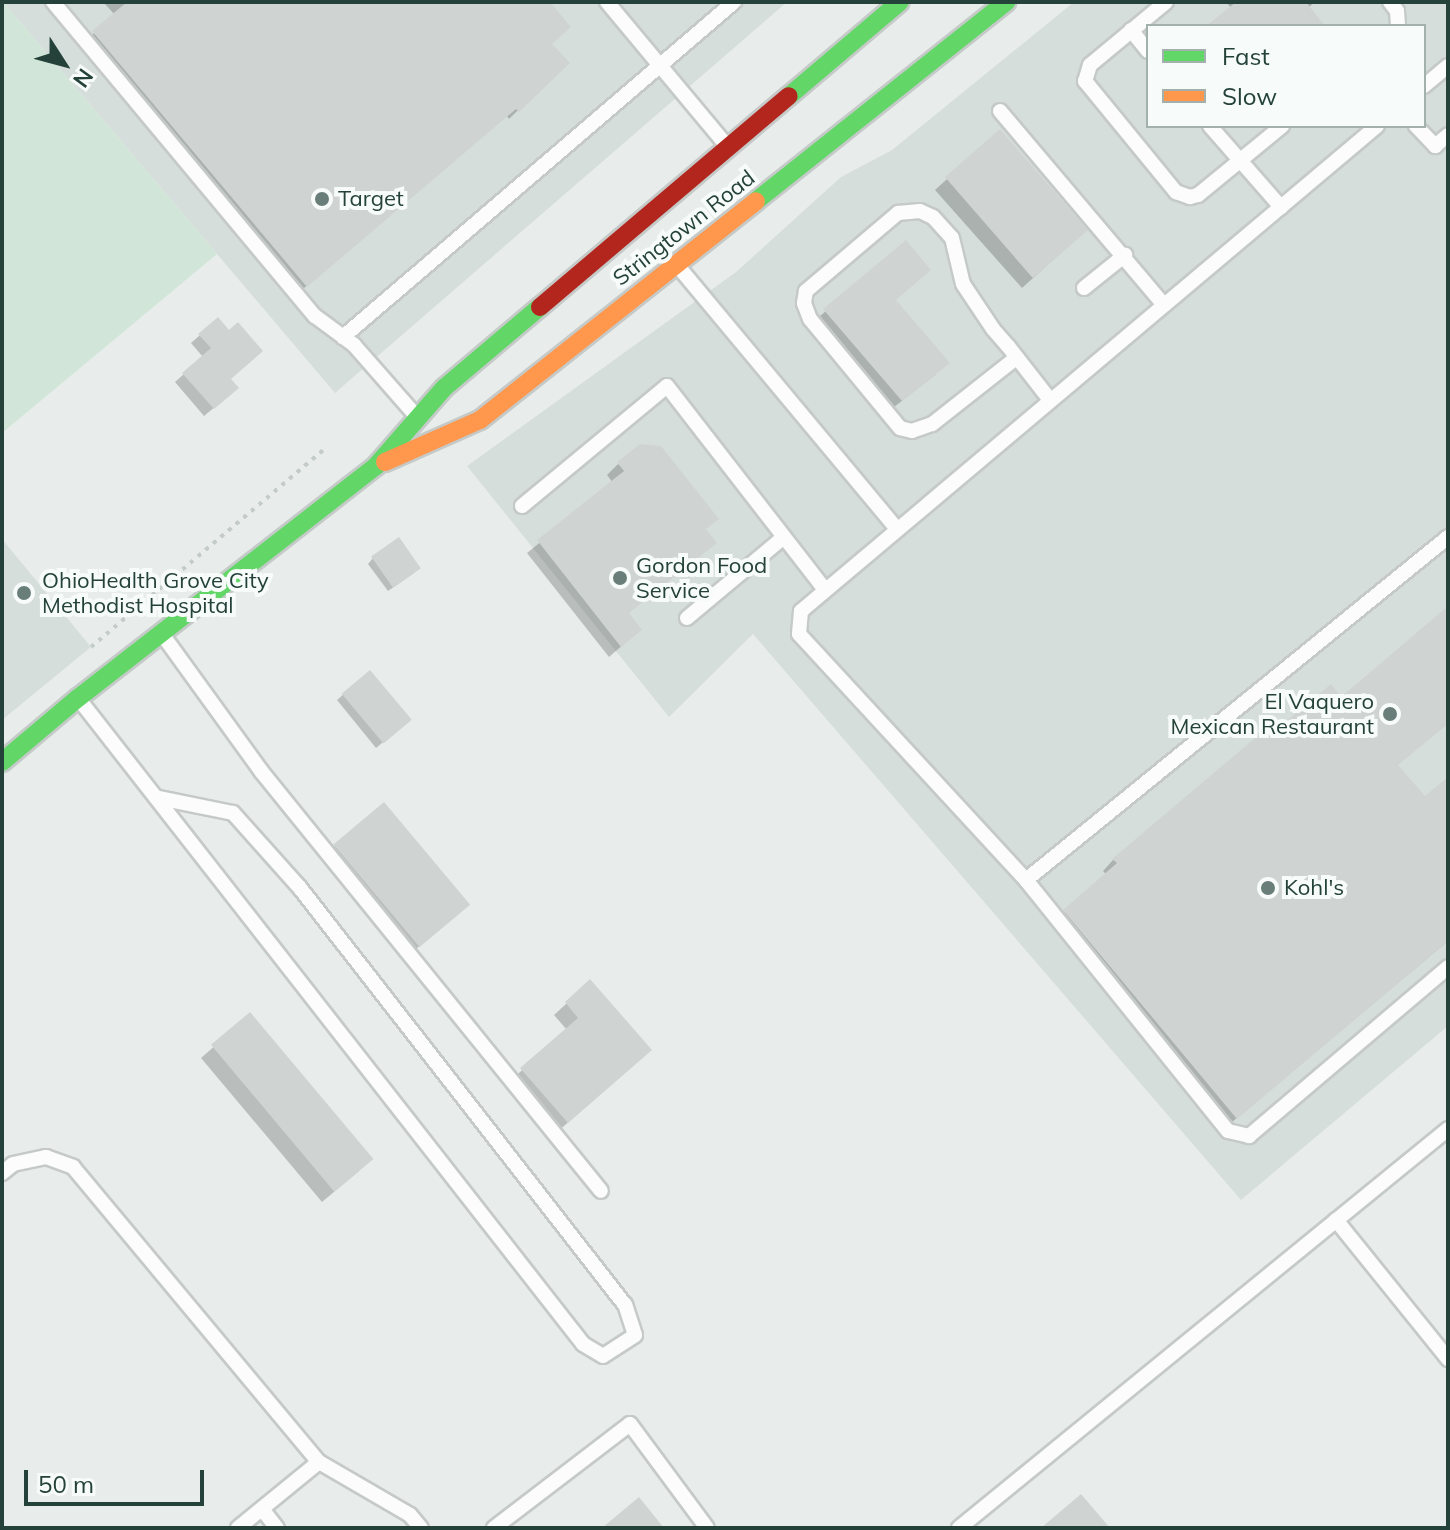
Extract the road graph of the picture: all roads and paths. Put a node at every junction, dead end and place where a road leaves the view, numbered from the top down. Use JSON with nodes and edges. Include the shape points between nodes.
{"nodes":[{"id":1,"x":53,"y":2,"type":"edge"},
{"id":2,"x":607,"y":2,"type":"edge"},
{"id":3,"x":734,"y":2,"type":"edge"},
{"id":4,"x":900,"y":2,"type":"edge"},
{"id":5,"x":989,"y":2,"type":"edge"},
{"id":6,"x":1006,"y":2,"type":"edge"},
{"id":7,"x":1166,"y":2,"type":"edge"},
{"id":8,"x":1390,"y":2,"type":"edge"},
{"id":9,"x":1398,"y":24,"type":"edge"},
{"id":10,"x":1131,"y":30,"type":"junction"},
{"id":11,"x":969,"y":32,"type":"junction"},
{"id":12,"x":1146,"y":49,"type":"edge"},
{"id":13,"x":662,"y":65,"type":"junction"},
{"id":14,"x":1448,"y":66,"type":"edge"},
{"id":15,"x":1426,"y":84,"type":"edge"},
{"id":16,"x":1000,"y":111,"type":"dead end"},
{"id":17,"x":1212,"y":128,"type":"edge"},
{"id":18,"x":1280,"y":128,"type":"edge"},
{"id":19,"x":1375,"y":128,"type":"edge"},
{"id":20,"x":1418,"y":128,"type":"edge"},
{"id":21,"x":1448,"y":135,"type":"edge"},
{"id":22,"x":729,"y":148,"type":"junction"},
{"id":23,"x":1239,"y":161,"type":"junction"},
{"id":24,"x":1281,"y":207,"type":"junction"},
{"id":25,"x":1125,"y":255,"type":"junction"},
{"id":26,"x":677,"y":264,"type":"junction"},
{"id":27,"x":1084,"y":288,"type":"dead end"},
{"id":28,"x":1164,"y":305,"type":"junction"},
{"id":29,"x":343,"y":337,"type":"junction"},
{"id":30,"x":1016,"y":358,"type":"junction"},
{"id":31,"x":1050,"y":400,"type":"junction"},
{"id":32,"x":417,"y":418,"type":"junction"},
{"id":33,"x":327,"y":447,"type":"dead end"},
{"id":34,"x":376,"y":466,"type":"junction"},
{"id":35,"x":522,"y":506,"type":"dead end"},
{"id":36,"x":897,"y":529,"type":"junction"},
{"id":37,"x":784,"y":537,"type":"junction"},
{"id":38,"x":1448,"y":537,"type":"edge"},
{"id":39,"x":825,"y":590,"type":"junction"},
{"id":40,"x":687,"y":618,"type":"dead end"},
{"id":41,"x":162,"y":634,"type":"junction"},
{"id":42,"x":79,"y":657,"type":"dead end"},
{"id":43,"x":78,"y":698,"type":"junction"},
{"id":44,"x":2,"y":762,"type":"edge"},
{"id":45,"x":159,"y":798,"type":"junction"},
{"id":46,"x":1026,"y":880,"type":"junction"},
{"id":47,"x":1448,"y":967,"type":"edge"},
{"id":48,"x":1448,"y":1129,"type":"edge"},
{"id":49,"x":2,"y":1173,"type":"edge"},
{"id":50,"x":601,"y":1191,"type":"dead end"},
{"id":51,"x":1336,"y":1220,"type":"junction"},
{"id":52,"x":1448,"y":1359,"type":"edge"},
{"id":53,"x":319,"y":1462,"type":"junction"},
{"id":54,"x":262,"y":1509,"type":"junction"},
{"id":55,"x":238,"y":1528,"type":"edge"},
{"id":56,"x":277,"y":1528,"type":"edge"},
{"id":57,"x":421,"y":1528,"type":"edge"},
{"id":58,"x":494,"y":1528,"type":"edge"},
{"id":59,"x":707,"y":1528,"type":"edge"},
{"id":60,"x":959,"y":1528,"type":"edge"}],
"edges":[{"from":1,"to":29,"type":"lane","via":[[315,316]]},
{"from":2,"to":13,"type":"lane"},
{"from":3,"to":13,"type":"lane"},
{"from":4,"to":22,"type":"main road","name":"Stringtown Road"},
{"from":5,"to":11,"type":"main road"},
{"from":6,"to":11,"type":"main road","name":"Stringtown Road"},
{"from":7,"to":10,"type":"lane"},
{"from":8,"to":9,"type":"lane"},
{"from":10,"to":12,"type":"lane"},
{"from":10,"to":23,"type":"lane","via":[[1090,65],[1085,72],[1088,89],[1182,196],[1198,195]]},
{"from":11,"to":26,"type":"main road","name":"Stringtown Road"},
{"from":13,"to":22,"type":"lane"},
{"from":13,"to":29,"type":"lane"},
{"from":14,"to":15,"type":"lane"},
{"from":16,"to":25,"type":"lane"},
{"from":17,"to":23,"type":"lane"},
{"from":18,"to":23,"type":"lane"},
{"from":19,"to":24,"type":"lane"},
{"from":20,"to":21,"type":"lane","via":[[1435,146]]},
{"from":22,"to":32,"type":"main road","name":"Stringtown Road","via":[[444,388]]},
{"from":23,"to":24,"type":"lane"},
{"from":24,"to":28,"type":"lane"},
{"from":25,"to":27,"type":"lane"},
{"from":25,"to":28,"type":"lane"},
{"from":26,"to":34,"type":"main road","name":"Stringtown Road","via":[[480,420]]},
{"from":26,"to":36,"type":"lane"},
{"from":28,"to":31,"type":"lane"},
{"from":29,"to":32,"type":"lane"},
{"from":30,"to":30,"type":"lane","via":[[932,424],[912,431],[900,428],[810,319],[806,291],[898,213],[920,211],[952,238],[963,284]]},
{"from":30,"to":31,"type":"lane"},
{"from":31,"to":36,"type":"lane"},
{"from":32,"to":34,"type":"main road","name":"Stringtown Road"},
{"from":33,"to":42,"type":"path"},
{"from":34,"to":41,"type":"main road","name":"Stringtown Road"},
{"from":35,"to":37,"type":"lane","via":[[667,386]]},
{"from":36,"to":39,"type":"lane"},
{"from":37,"to":39,"type":"lane"},
{"from":37,"to":40,"type":"lane"},
{"from":38,"to":46,"type":"lane"},
{"from":39,"to":46,"type":"lane","via":[[801,611],[799,634]]},
{"from":41,"to":43,"type":"main road","name":"Stringtown Road"},
{"from":41,"to":50,"type":"lane","via":[[261,771]]},
{"from":43,"to":44,"type":"main road","name":"Stringtown Road"},
{"from":43,"to":45,"type":"lane"},
{"from":45,"to":45,"type":"lane","via":[[583,1344],[603,1356],[635,1335],[625,1305],[291,877],[233,813]]},
{"from":46,"to":47,"type":"lane","via":[[1228,1131],[1249,1136]]},
{"from":48,"to":51,"type":"lane"},
{"from":49,"to":53,"type":"lane","via":[[13,1164],[46,1157],[73,1167]]},
{"from":51,"to":52,"type":"lane"},
{"from":51,"to":60,"type":"lane"},
{"from":53,"to":54,"type":"lane"},
{"from":53,"to":57,"type":"lane","via":[[410,1515]]},
{"from":54,"to":55,"type":"lane"},
{"from":54,"to":56,"type":"lane"},
{"from":58,"to":59,"type":"lane","via":[[630,1424]]}]}
